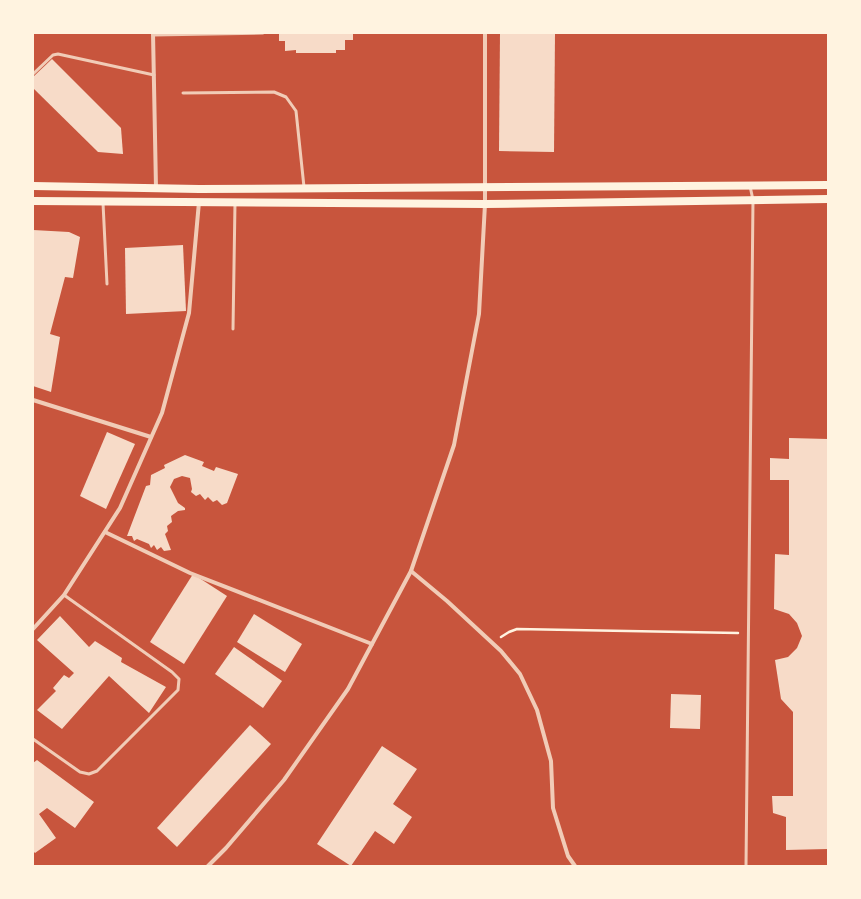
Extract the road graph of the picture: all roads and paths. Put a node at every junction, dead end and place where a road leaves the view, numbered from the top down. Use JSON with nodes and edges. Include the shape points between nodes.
{"nodes":[{"id":1,"x":263,"y":33,"type":"edge"},
{"id":2,"x":485,"y":33,"type":"edge"},
{"id":3,"x":153,"y":34,"type":"edge"},
{"id":4,"x":33,"y":74,"type":"edge"},
{"id":5,"x":154,"y":75,"type":"junction"},
{"id":6,"x":183,"y":93,"type":"dead end"},
{"id":7,"x":750,"y":185,"type":"junction"},
{"id":8,"x":828,"y":185,"type":"edge"},
{"id":9,"x":33,"y":186,"type":"edge"},
{"id":10,"x":485,"y":187,"type":"junction"},
{"id":11,"x":304,"y":188,"type":"junction"},
{"id":12,"x":156,"y":189,"type":"junction"},
{"id":13,"x":828,"y":199,"type":"edge"},
{"id":14,"x":752,"y":200,"type":"junction"},
{"id":15,"x":33,"y":201,"type":"edge"},
{"id":16,"x":103,"y":201,"type":"junction"},
{"id":17,"x":199,"y":201,"type":"junction"},
{"id":18,"x":235,"y":202,"type":"junction"},
{"id":19,"x":485,"y":204,"type":"junction"},
{"id":20,"x":107,"y":284,"type":"dead end"},
{"id":21,"x":234,"y":329,"type":"dead end"},
{"id":22,"x":33,"y":400,"type":"edge"},
{"id":23,"x":151,"y":436,"type":"junction"},
{"id":24,"x":105,"y":532,"type":"junction"},
{"id":25,"x":411,"y":571,"type":"junction"},
{"id":26,"x":64,"y":595,"type":"junction"},
{"id":27,"x":33,"y":629,"type":"edge"},
{"id":28,"x":748,"y":633,"type":"junction"},
{"id":29,"x":372,"y":644,"type":"junction"},
{"id":30,"x":493,"y":644,"type":"junction"},
{"id":31,"x":33,"y":739,"type":"edge"},
{"id":32,"x":208,"y":866,"type":"edge"},
{"id":33,"x":575,"y":866,"type":"edge"},
{"id":34,"x":746,"y":866,"type":"edge"}],
"edges":[{"from":1,"to":3,"type":"lane"},
{"from":2,"to":10,"type":"street"},
{"from":3,"to":5,"type":"street"},
{"from":4,"to":5,"type":"lane","via":[[53,55],[58,54]]},
{"from":5,"to":12,"type":"street"},
{"from":6,"to":11,"type":"lane","via":[[274,92],[286,97],[296,111]]},
{"from":7,"to":8,"type":"main road"},
{"from":7,"to":10,"type":"main road"},
{"from":7,"to":14,"type":"lane"},
{"from":9,"to":12,"type":"main road"},
{"from":10,"to":11,"type":"main road"},
{"from":10,"to":19,"type":"street"},
{"from":11,"to":12,"type":"main road"},
{"from":13,"to":14,"type":"main road"},
{"from":14,"to":19,"type":"main road"},
{"from":14,"to":28,"type":"lane"},
{"from":15,"to":16,"type":"main road"},
{"from":16,"to":17,"type":"main road"},
{"from":16,"to":20,"type":"lane"},
{"from":17,"to":18,"type":"main road"},
{"from":17,"to":23,"type":"street","via":[[189,313],[162,413]]},
{"from":18,"to":19,"type":"main road"},
{"from":18,"to":21,"type":"lane"},
{"from":19,"to":25,"type":"street","via":[[479,314],[454,445]]},
{"from":22,"to":23,"type":"street"},
{"from":23,"to":24,"type":"street","via":[[120,508]]},
{"from":24,"to":26,"type":"street"},
{"from":24,"to":29,"type":"street","via":[[190,573]]},
{"from":25,"to":29,"type":"street"},
{"from":25,"to":30,"type":"street","via":[[447,600]]},
{"from":26,"to":27,"type":"street"},
{"from":26,"to":31,"type":"lane","via":[[172,672],[179,679],[178,690],[97,771],[89,774],[80,772]]},
{"from":28,"to":30,"type":"path","via":[[517,629]]},
{"from":28,"to":34,"type":"lane"},
{"from":29,"to":32,"type":"street","via":[[348,689],[284,780]]},
{"from":30,"to":33,"type":"street","via":[[520,674],[537,710],[551,761],[553,808],[568,856]]}]}
